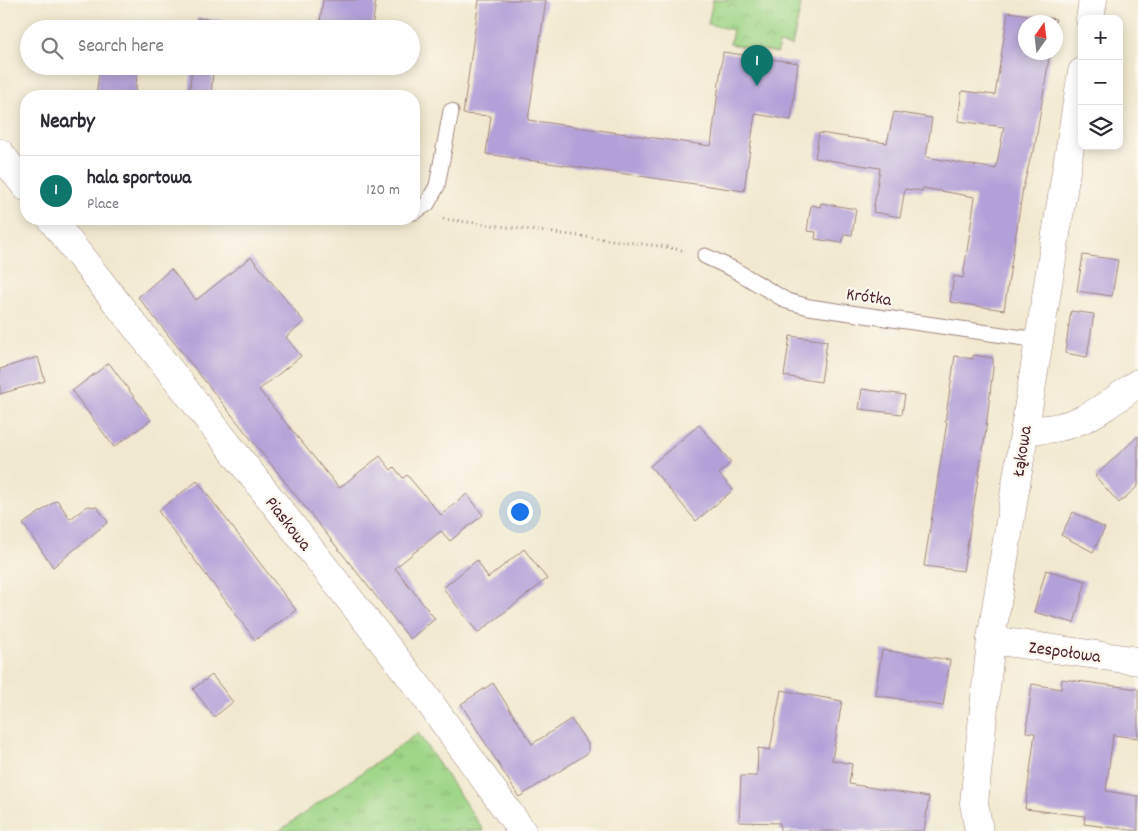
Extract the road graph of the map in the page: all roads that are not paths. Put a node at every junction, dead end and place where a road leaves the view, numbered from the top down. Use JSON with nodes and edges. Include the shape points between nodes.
{"nodes":[{"id":1,"x":1093,"y":0,"type":"edge"},
{"id":2,"x":1091,"y":15,"type":"edge"},
{"id":3,"x":1078,"y":96,"type":"edge"},
{"id":4,"x":451,"y":111,"type":"dead end"},
{"id":5,"x":0,"y":153,"type":"edge"},
{"id":6,"x":20,"y":176,"type":"edge"},
{"id":7,"x":420,"y":208,"type":"edge"},
{"id":8,"x":56,"y":225,"type":"edge"},
{"id":9,"x":705,"y":256,"type":"road end"},
{"id":10,"x":1038,"y":340,"type":"junction"},
{"id":11,"x":1138,"y":383,"type":"edge"},
{"id":12,"x":1025,"y":429,"type":"junction"},
{"id":13,"x":991,"y":640,"type":"junction"},
{"id":14,"x":1138,"y":661,"type":"edge"},
{"id":15,"x":522,"y":831,"type":"edge"},
{"id":16,"x":979,"y":831,"type":"edge"}],
"edges":[{"from":1,"to":2,"type":"street"},
{"from":3,"to":10,"type":"street","name":"Łąkowa"},
{"from":4,"to":7,"type":"lane","via":[[438,186],[427,204]]},
{"from":5,"to":6,"type":"street"},
{"from":8,"to":15,"type":"street","name":"Piaskowa","via":[[420,689]]},
{"from":9,"to":10,"type":"lane","name":"Krótka","via":[[787,301],[809,307]]},
{"from":10,"to":12,"type":"street","name":"Łąkowa"},
{"from":11,"to":12,"type":"street","via":[[1098,413],[1081,420],[1039,431]]},
{"from":12,"to":13,"type":"street","name":"Łąkowa"},
{"from":13,"to":14,"type":"street","name":"Zespołowa"},
{"from":13,"to":16,"type":"street","name":"Łąkowa","via":[[974,803]]}]}
